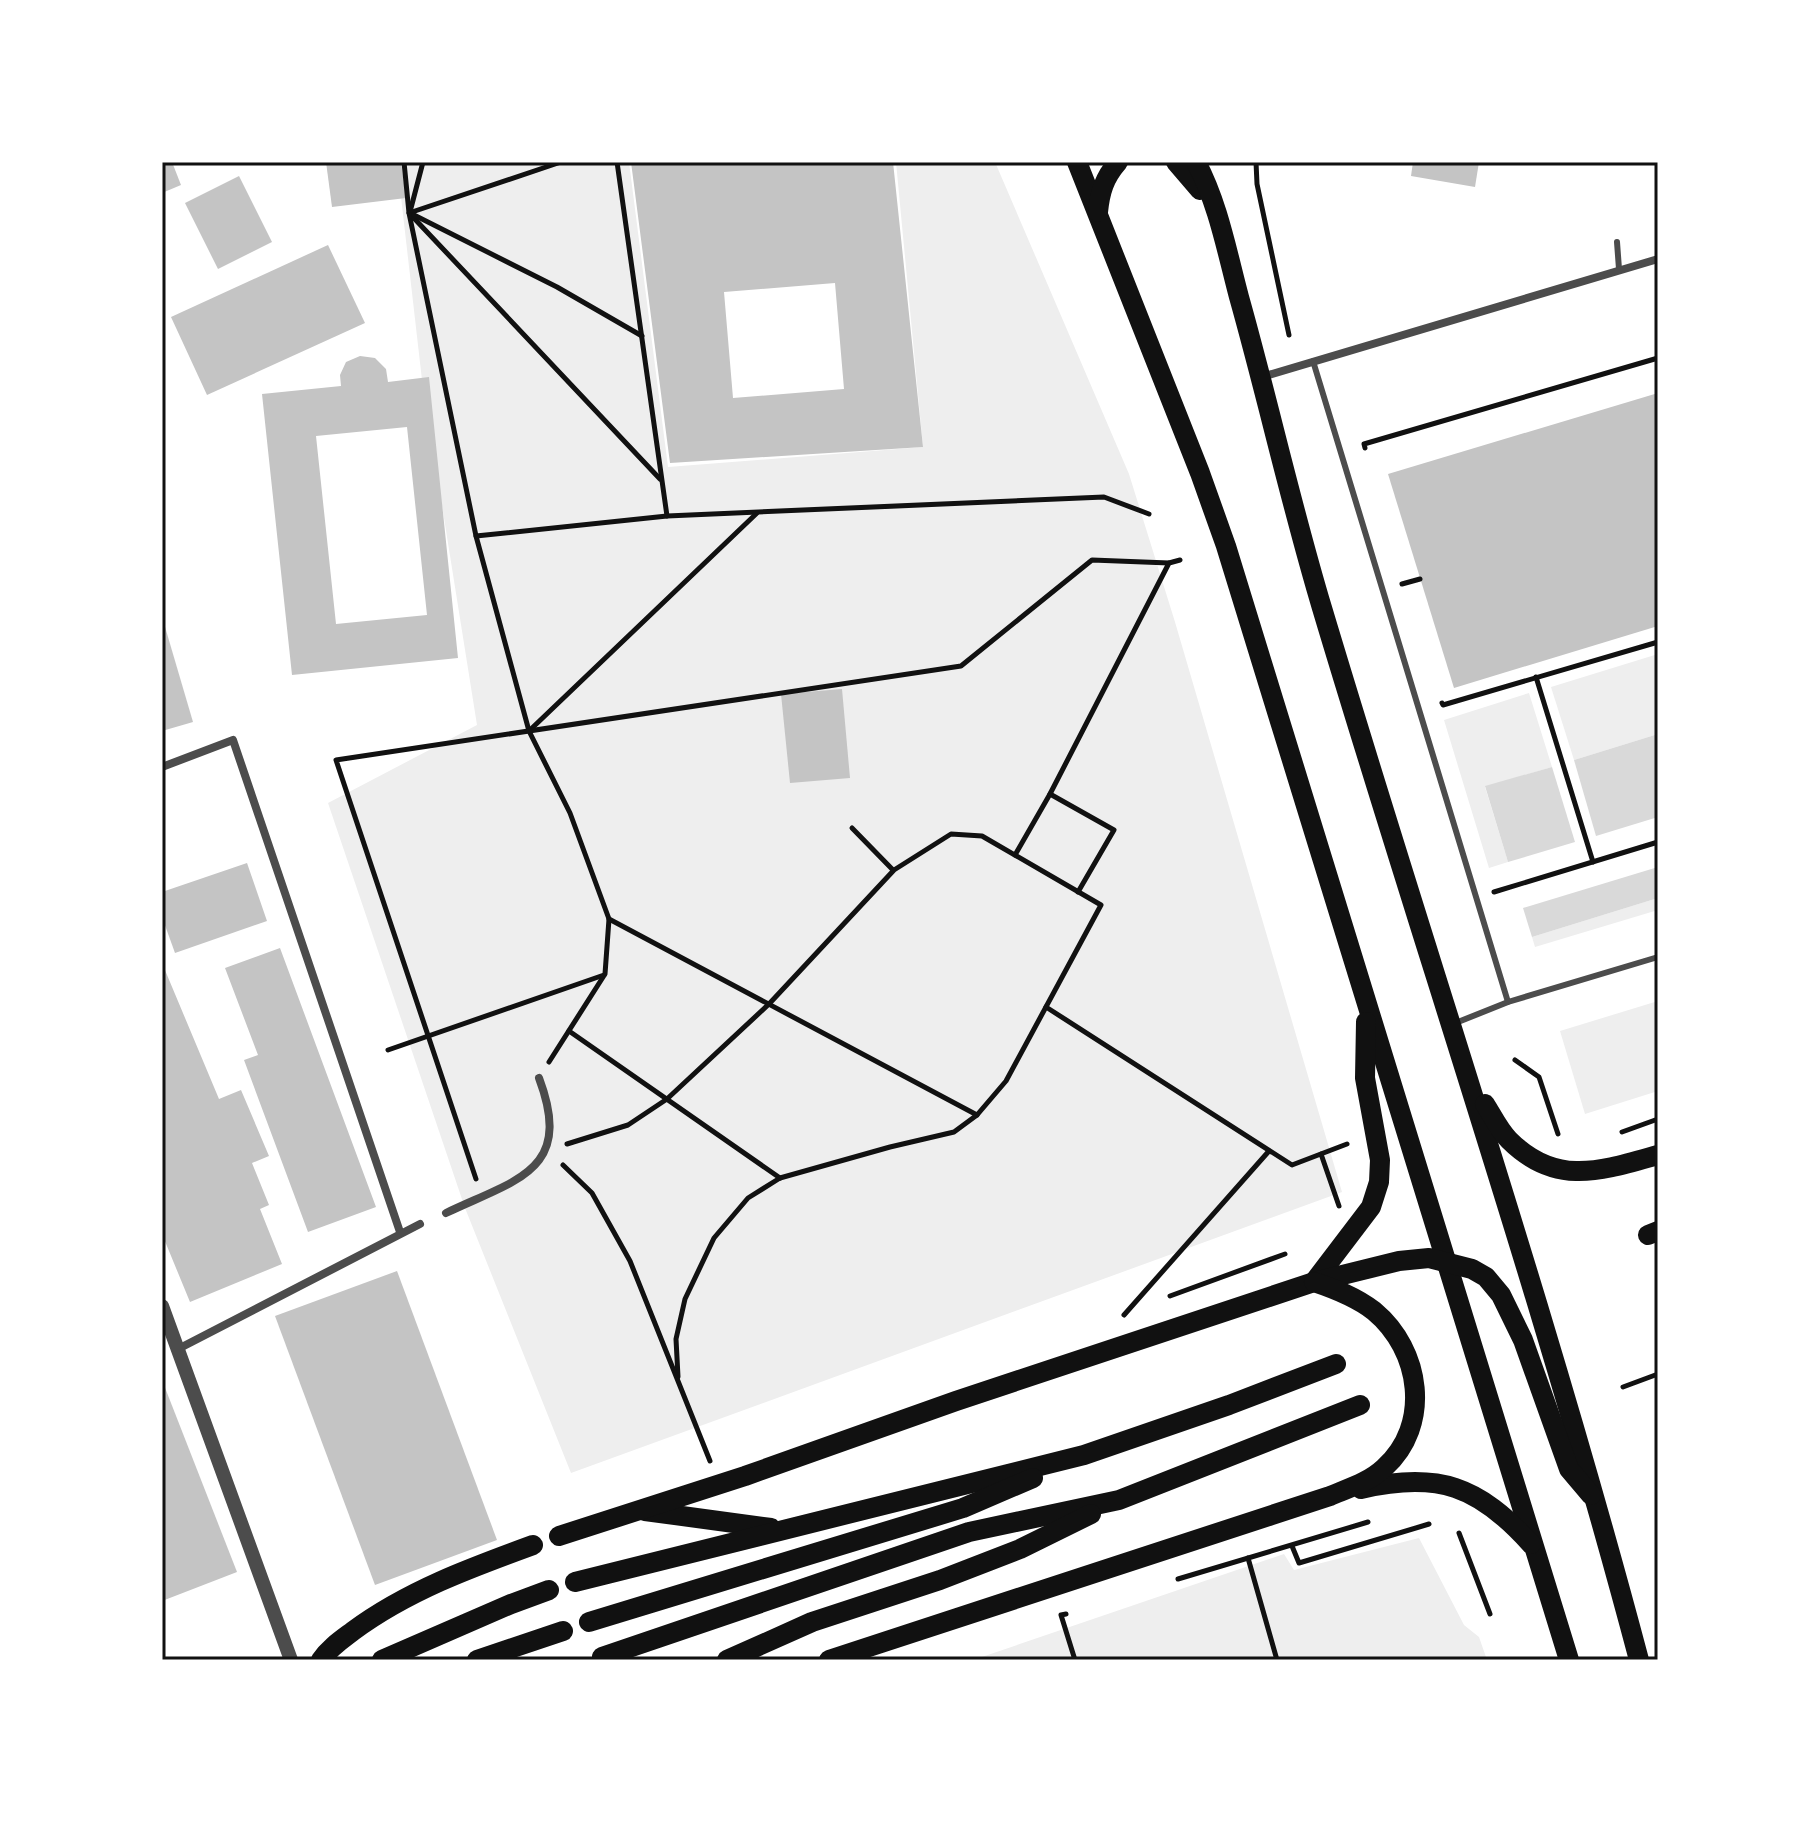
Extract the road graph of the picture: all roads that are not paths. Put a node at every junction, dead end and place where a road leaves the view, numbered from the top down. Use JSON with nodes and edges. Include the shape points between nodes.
{"nodes":[{"id":1,"x":1077,"y":162,"type":"edge"},
{"id":2,"x":1118,"y":162,"type":"edge"},
{"id":3,"x":1176,"y":162,"type":"edge"},
{"id":4,"x":1196,"y":162,"type":"edge"},
{"id":5,"x":1215,"y":210,"type":"junction"},
{"id":6,"x":1098,"y":214,"type":"junction"},
{"id":7,"x":1617,"y":242,"type":"dead end"},
{"id":8,"x":1658,"y":259,"type":"edge"},
{"id":9,"x":1619,"y":269,"type":"junction"},
{"id":10,"x":1313,"y":361,"type":"junction"},
{"id":11,"x":1262,"y":377,"type":"junction"},
{"id":12,"x":162,"y":767,"type":"edge"},
{"id":13,"x":1658,"y":957,"type":"edge"},
{"id":14,"x":1366,"y":1002,"type":"junction"},
{"id":15,"x":1508,"y":1002,"type":"junction"},
{"id":16,"x":1450,"y":1025,"type":"junction"},
{"id":17,"x":1467,"y":1076,"type":"junction"},
{"id":18,"x":539,"y":1078,"type":"road end"},
{"id":19,"x":1658,"y":1155,"type":"edge"},
{"id":20,"x":446,"y":1213,"type":"dead end"},
{"id":21,"x":420,"y":1224,"type":"dead end"},
{"id":22,"x":400,"y":1232,"type":"junction"},
{"id":23,"x":1446,"y":1262,"type":"junction"},
{"id":24,"x":1314,"y":1282,"type":"junction"},
{"id":25,"x":162,"y":1306,"type":"edge"},
{"id":26,"x":178,"y":1349,"type":"junction"},
{"id":27,"x":1336,"y":1364,"type":"dead end"},
{"id":28,"x":1360,"y":1405,"type":"dead end"},
{"id":29,"x":1084,"y":1455,"type":"junction"},
{"id":30,"x":1330,"y":1496,"type":"junction"},
{"id":31,"x":1119,"y":1500,"type":"junction"},
{"id":32,"x":1597,"y":1501,"type":"junction"},
{"id":33,"x":642,"y":1510,"type":"junction"},
{"id":34,"x":783,"y":1529,"type":"junction"},
{"id":35,"x":559,"y":1536,"type":"dead end"},
{"id":36,"x":533,"y":1545,"type":"dead end"},
{"id":37,"x":1536,"y":1549,"type":"junction"},
{"id":38,"x":575,"y":1582,"type":"dead end"},
{"id":39,"x":549,"y":1590,"type":"dead end"},
{"id":40,"x":589,"y":1622,"type":"dead end"},
{"id":41,"x":563,"y":1631,"type":"dead end"},
{"id":42,"x":602,"y":1657,"type":"dead end"},
{"id":43,"x":291,"y":1660,"type":"edge"},
{"id":44,"x":321,"y":1660,"type":"edge"},
{"id":45,"x":382,"y":1660,"type":"edge"},
{"id":46,"x":477,"y":1660,"type":"edge"},
{"id":47,"x":727,"y":1660,"type":"edge"},
{"id":48,"x":829,"y":1660,"type":"edge"},
{"id":49,"x":1569,"y":1660,"type":"edge"},
{"id":50,"x":1639,"y":1660,"type":"edge"}],
"edges":[{"from":1,"to":6,"type":"main road"},
{"from":2,"to":6,"type":"main road","via":[[1100,192]]},
{"from":3,"to":5,"type":"main road"},
{"from":4,"to":5,"type":"main road"},
{"from":5,"to":11,"type":"main road"},
{"from":6,"to":14,"type":"main road","via":[[1226,546]]},
{"from":7,"to":9,"type":"lane"},
{"from":8,"to":9,"type":"street"},
{"from":9,"to":10,"type":"street"},
{"from":10,"to":11,"type":"street"},
{"from":10,"to":15,"type":"lane"},
{"from":11,"to":16,"type":"main road","via":[[1297,524]]},
{"from":12,"to":22,"type":"street","via":[[233,740]]},
{"from":13,"to":15,"type":"lane"},
{"from":14,"to":23,"type":"main road"},
{"from":14,"to":24,"type":"main road","via":[[1365,1078],[1379,1182],[1371,1207]]},
{"from":15,"to":16,"type":"lane"},
{"from":16,"to":17,"type":"main road"},
{"from":17,"to":19,"type":"main road","via":[[1507,1138],[1553,1169],[1607,1169]]},
{"from":17,"to":32,"type":"main road"},
{"from":18,"to":20,"type":"street","via":[[550,1105],[548,1150],[528,1172]]},
{"from":21,"to":22,"type":"street"},
{"from":22,"to":26,"type":"street"},
{"from":23,"to":24,"type":"main road","via":[[1399,1261]]},
{"from":23,"to":32,"type":"main road","via":[[1486,1277],[1501,1295],[1523,1340],[1569,1469]]},
{"from":23,"to":37,"type":"main road"},
{"from":24,"to":30,"type":"main road","via":[[1357,1299],[1387,1324],[1407,1356],[1417,1393],[1405,1443],[1387,1466],[1371,1479]]},
{"from":24,"to":33,"type":"main road"},
{"from":25,"to":26,"type":"street"},
{"from":26,"to":43,"type":"street"},
{"from":27,"to":29,"type":"main road"},
{"from":28,"to":31,"type":"main road"},
{"from":29,"to":34,"type":"main road"},
{"from":29,"to":40,"type":"main road","via":[[963,1508]]},
{"from":30,"to":37,"type":"main road","via":[[1409,1481],[1454,1486],[1498,1510]]},
{"from":30,"to":48,"type":"main road"},
{"from":31,"to":42,"type":"main road","via":[[969,1532]]},
{"from":31,"to":47,"type":"main road","via":[[1020,1549],[812,1622]]},
{"from":32,"to":50,"type":"main road"},
{"from":33,"to":34,"type":"main road"},
{"from":33,"to":35,"type":"main road"},
{"from":34,"to":38,"type":"main road"},
{"from":36,"to":44,"type":"main road","via":[[407,1597],[370,1619]]},
{"from":37,"to":49,"type":"main road"},
{"from":39,"to":45,"type":"main road"},
{"from":41,"to":46,"type":"main road"}]}
